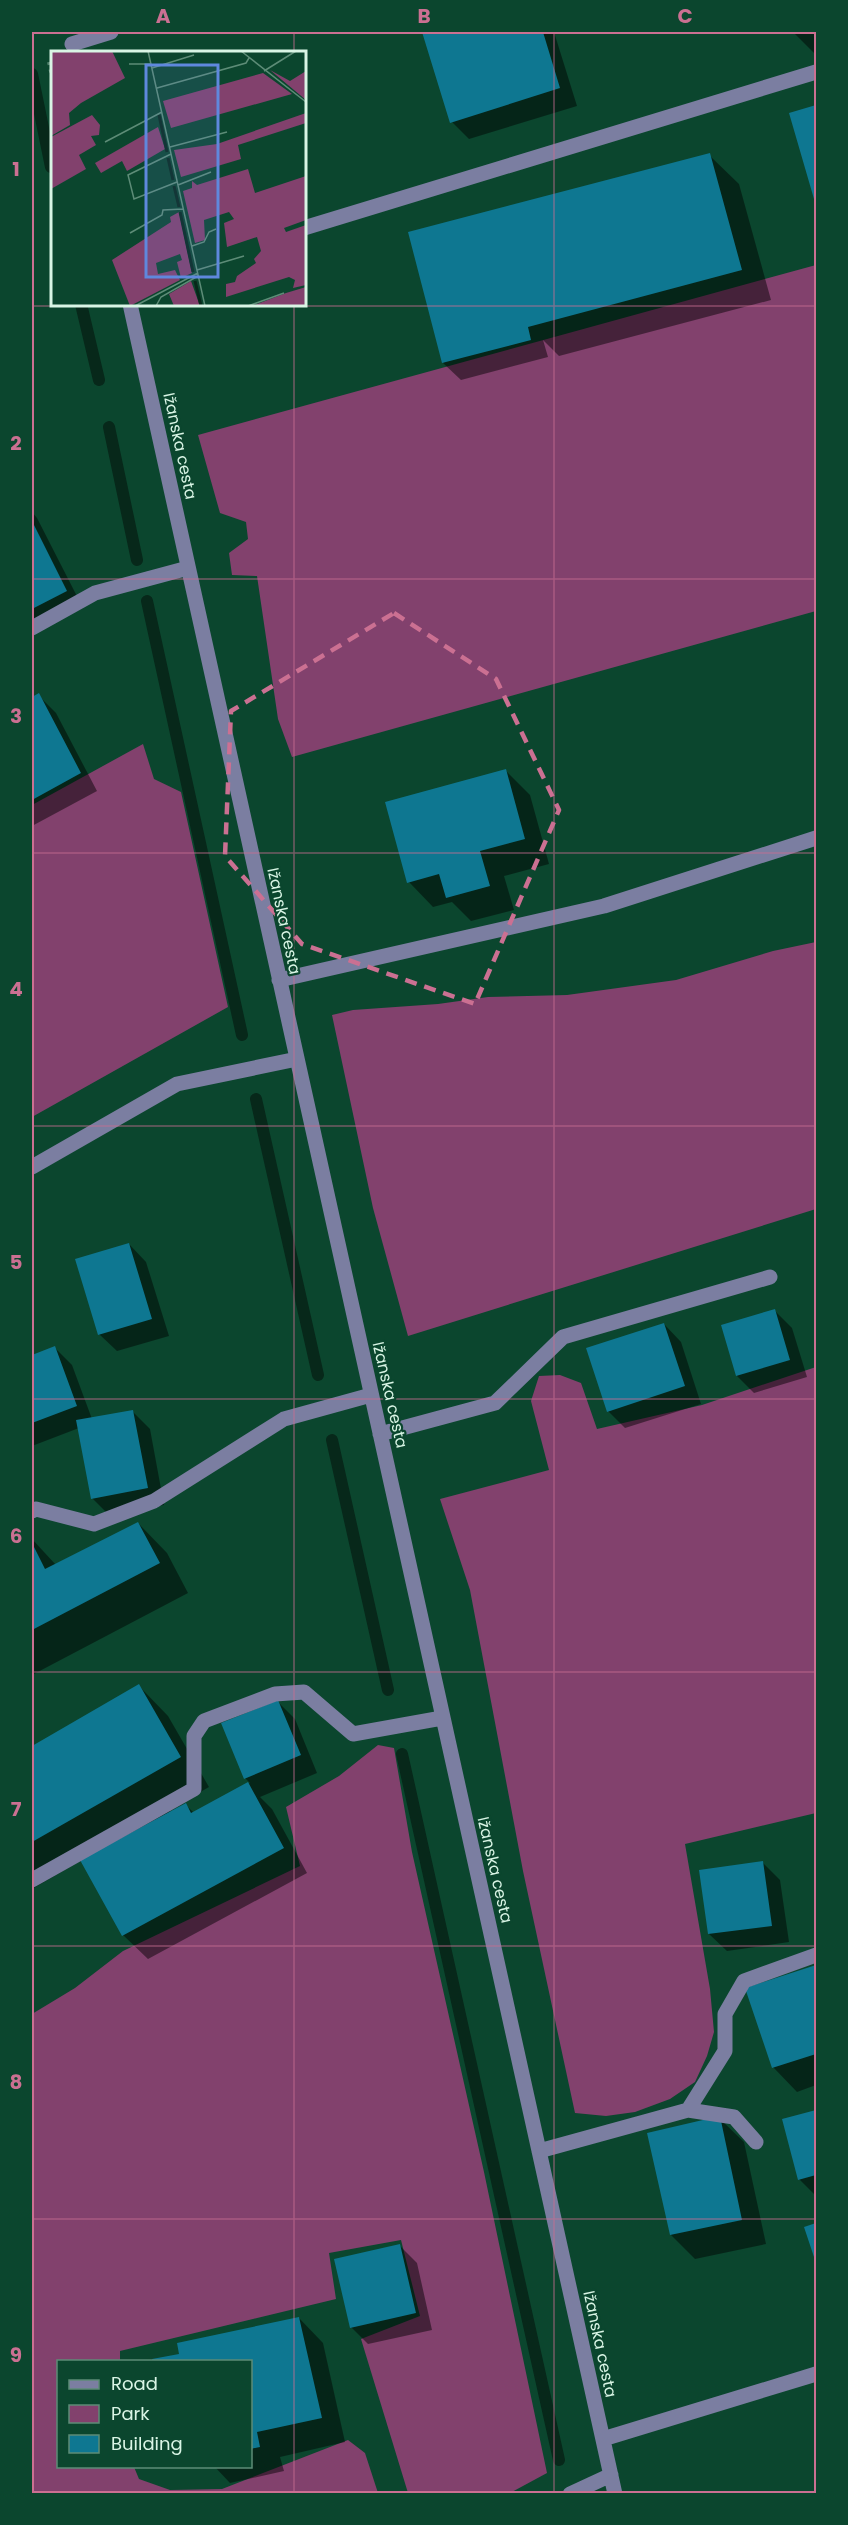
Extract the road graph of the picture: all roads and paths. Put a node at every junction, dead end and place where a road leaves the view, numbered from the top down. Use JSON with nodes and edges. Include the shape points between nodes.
{"nodes":[{"id":1,"x":111,"y":32,"type":"edge"},
{"id":2,"x":72,"y":43,"type":"edge"},
{"id":3,"x":816,"y":72,"type":"edge"},
{"id":4,"x":306,"y":227,"type":"edge"},
{"id":5,"x":130,"y":306,"type":"edge"},
{"id":6,"x":188,"y":568,"type":"junction"},
{"id":7,"x":32,"y":628,"type":"edge"},
{"id":8,"x":816,"y":838,"type":"edge"},
{"id":9,"x":279,"y":980,"type":"junction"},
{"id":10,"x":297,"y":1059,"type":"junction"},
{"id":11,"x":32,"y":1167,"type":"edge"},
{"id":12,"x":770,"y":1277,"type":"dead end"},
{"id":13,"x":371,"y":1395,"type":"junction"},
{"id":14,"x":380,"y":1434,"type":"junction"},
{"id":15,"x":32,"y":1511,"type":"edge"},
{"id":16,"x":442,"y":1718,"type":"junction"},
{"id":17,"x":32,"y":1880,"type":"edge"},
{"id":18,"x":816,"y":1955,"type":"edge"},
{"id":19,"x":688,"y":2110,"type":"junction"},
{"id":20,"x":756,"y":2142,"type":"dead end"},
{"id":21,"x":539,"y":2151,"type":"junction"},
{"id":22,"x":816,"y":2374,"type":"edge"},
{"id":23,"x":603,"y":2439,"type":"junction"},
{"id":24,"x":610,"y":2475,"type":"junction"},
{"id":25,"x":570,"y":2493,"type":"edge"},
{"id":26,"x":615,"y":2493,"type":"edge"}],
"edges":[{"from":1,"to":2,"type":"street"},
{"from":3,"to":4,"type":"street"},
{"from":5,"to":6,"type":"street","name":"Ižanska cesta"},
{"from":6,"to":7,"type":"street","via":[[95,593]]},
{"from":6,"to":9,"type":"street","name":"Ižanska cesta"},
{"from":8,"to":9,"type":"street","via":[[604,906]]},
{"from":9,"to":10,"type":"street","name":"Ižanska cesta"},
{"from":10,"to":11,"type":"street","via":[[177,1084]]},
{"from":10,"to":13,"type":"street","name":"Ižanska cesta"},
{"from":12,"to":14,"type":"street","via":[[563,1337],[495,1403]]},
{"from":13,"to":14,"type":"street","name":"Ižanska cesta"},
{"from":13,"to":15,"type":"street","via":[[284,1419],[154,1501],[94,1524]]},
{"from":14,"to":16,"type":"street","name":"Ižanska cesta"},
{"from":16,"to":17,"type":"street","via":[[353,1734],[304,1692],[275,1694],[214,1717],[204,1721],[194,1736],[194,1789]]},
{"from":16,"to":21,"type":"street","name":"Ižanska cesta"},
{"from":18,"to":19,"type":"street","via":[[744,1981],[725,2014],[725,2051]]},
{"from":19,"to":20,"type":"street","via":[[734,2117]]},
{"from":19,"to":21,"type":"street"},
{"from":21,"to":23,"type":"street","name":"Ižanska cesta"},
{"from":22,"to":23,"type":"street"},
{"from":23,"to":24,"type":"street","name":"Ižanska cesta"},
{"from":24,"to":25,"type":"street"},
{"from":24,"to":26,"type":"street","name":"Ižanska cesta"}]}
